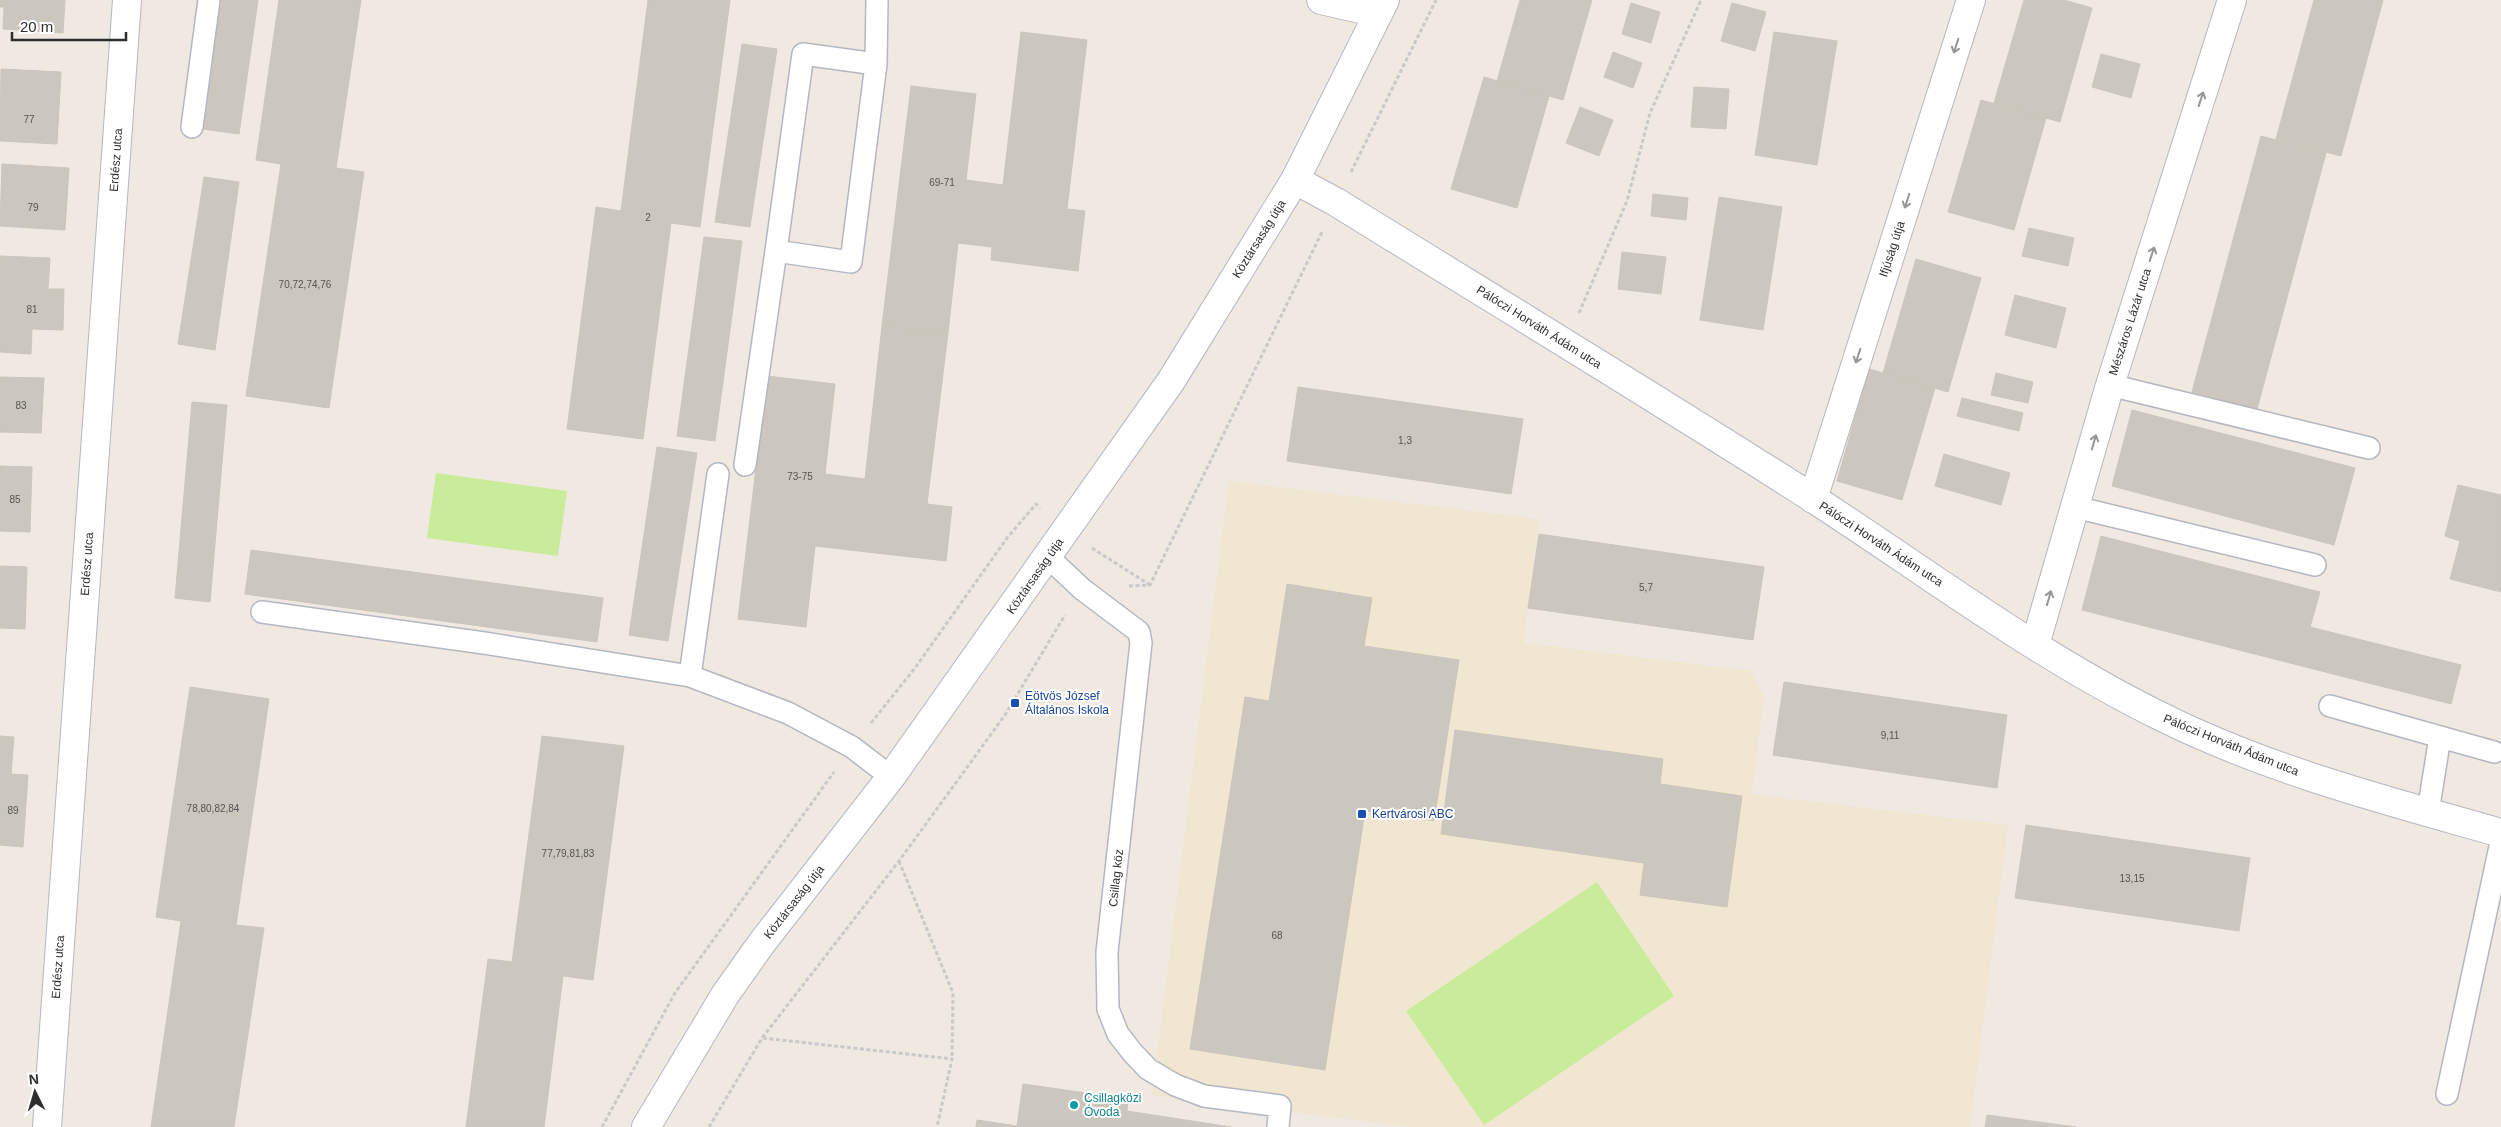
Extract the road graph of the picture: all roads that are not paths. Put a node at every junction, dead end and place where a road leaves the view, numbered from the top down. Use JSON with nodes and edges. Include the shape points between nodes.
{"nodes":[{"id":1,"x":127,"y":0,"type":"edge"},
{"id":2,"x":209,"y":0,"type":"edge"},
{"id":3,"x":877,"y":0,"type":"edge"},
{"id":4,"x":1321,"y":0,"type":"edge"},
{"id":5,"x":1971,"y":0,"type":"edge"},
{"id":6,"x":2232,"y":0,"type":"edge"},
{"id":7,"x":1381,"y":7,"type":"edge"},
{"id":8,"x":876,"y":64,"type":"junction"},
{"id":9,"x":192,"y":127,"type":"dead end"},
{"id":10,"x":1296,"y":180,"type":"junction"},
{"id":11,"x":776,"y":251,"type":"junction"},
{"id":12,"x":2110,"y":385,"type":"junction"},
{"id":13,"x":2369,"y":448,"type":"dead end"},
{"id":14,"x":746,"y":465,"type":"dead end"},
{"id":15,"x":718,"y":474,"type":"dead end"},
{"id":16,"x":1813,"y":499,"type":"junction"},
{"id":17,"x":2075,"y":507,"type":"junction"},
{"id":18,"x":1048,"y":557,"type":"junction"},
{"id":19,"x":2315,"y":565,"type":"dead end"},
{"id":20,"x":262,"y":612,"type":"dead end"},
{"id":21,"x":2035,"y":645,"type":"junction"},
{"id":22,"x":690,"y":676,"type":"junction"},
{"id":23,"x":2330,"y":706,"type":"dead end"},
{"id":24,"x":2440,"y":737,"type":"junction"},
{"id":25,"x":2494,"y":752,"type":"dead end"},
{"id":26,"x":892,"y":777,"type":"junction"},
{"id":27,"x":2428,"y":812,"type":"junction"},
{"id":28,"x":2501,"y":833,"type":"edge"},
{"id":29,"x":2501,"y":842,"type":"edge"},
{"id":30,"x":2447,"y":1094,"type":"dead end"},
{"id":31,"x":47,"y":1127,"type":"edge"},
{"id":32,"x":646,"y":1127,"type":"edge"},
{"id":33,"x":1278,"y":1127,"type":"edge"}],
"edges":[{"from":1,"to":31,"type":"street","name":"Erdész utca"},
{"from":2,"to":9,"type":"lane"},
{"from":3,"to":8,"type":"lane"},
{"from":4,"to":7,"type":"street"},
{"from":5,"to":16,"type":"street","name":"Ifjúság útja","one_way":true},
{"from":12,"to":6,"type":"street","name":"Mészáros Lázár utca","one_way":true},
{"from":7,"to":10,"type":"street","name":"Köztársaság útja"},
{"from":8,"to":11,"type":"lane","via":[[803,54]]},
{"from":8,"to":11,"type":"lane","via":[[851,262]]},
{"from":10,"to":16,"type":"street","name":"Pálóczi Horváth Ádám utca"},
{"from":10,"to":18,"type":"street","name":"Köztársaság útja","via":[[1171,381]]},
{"from":11,"to":14,"type":"lane"},
{"from":12,"to":13,"type":"lane"},
{"from":17,"to":12,"type":"street","name":"Mészáros Lázár utca","one_way":true},
{"from":15,"to":22,"type":"lane"},
{"from":16,"to":21,"type":"street","name":"Pálóczi Horváth Ádám utca"},
{"from":17,"to":19,"type":"lane"},
{"from":21,"to":17,"type":"street","name":"Mészáros Lázár utca","one_way":true},
{"from":18,"to":26,"type":"street","name":"Köztársaság útja"},
{"from":18,"to":33,"type":"lane","name":"Csillag köz","via":[[1082,589],[1139,632],[1141,643],[1108,952],[1108,1009],[1118,1034],[1148,1069],[1175,1086],[1204,1096],[1280,1106]]},
{"from":20,"to":22,"type":"lane"},
{"from":21,"to":27,"type":"street","name":"Pálóczi Horváth Ádám utca","via":[[2161,717],[2233,749],[2330,785]]},
{"from":22,"to":26,"type":"lane","via":[[788,713],[852,747]]},
{"from":23,"to":24,"type":"lane"},
{"from":24,"to":25,"type":"lane"},
{"from":24,"to":27,"type":"lane"},
{"from":26,"to":32,"type":"street","name":"Köztársaság útja","via":[[761,944],[692,1047]]},
{"from":27,"to":28,"type":"street","name":"Pálóczi Horváth Ádám utca"},
{"from":29,"to":30,"type":"lane"}]}
